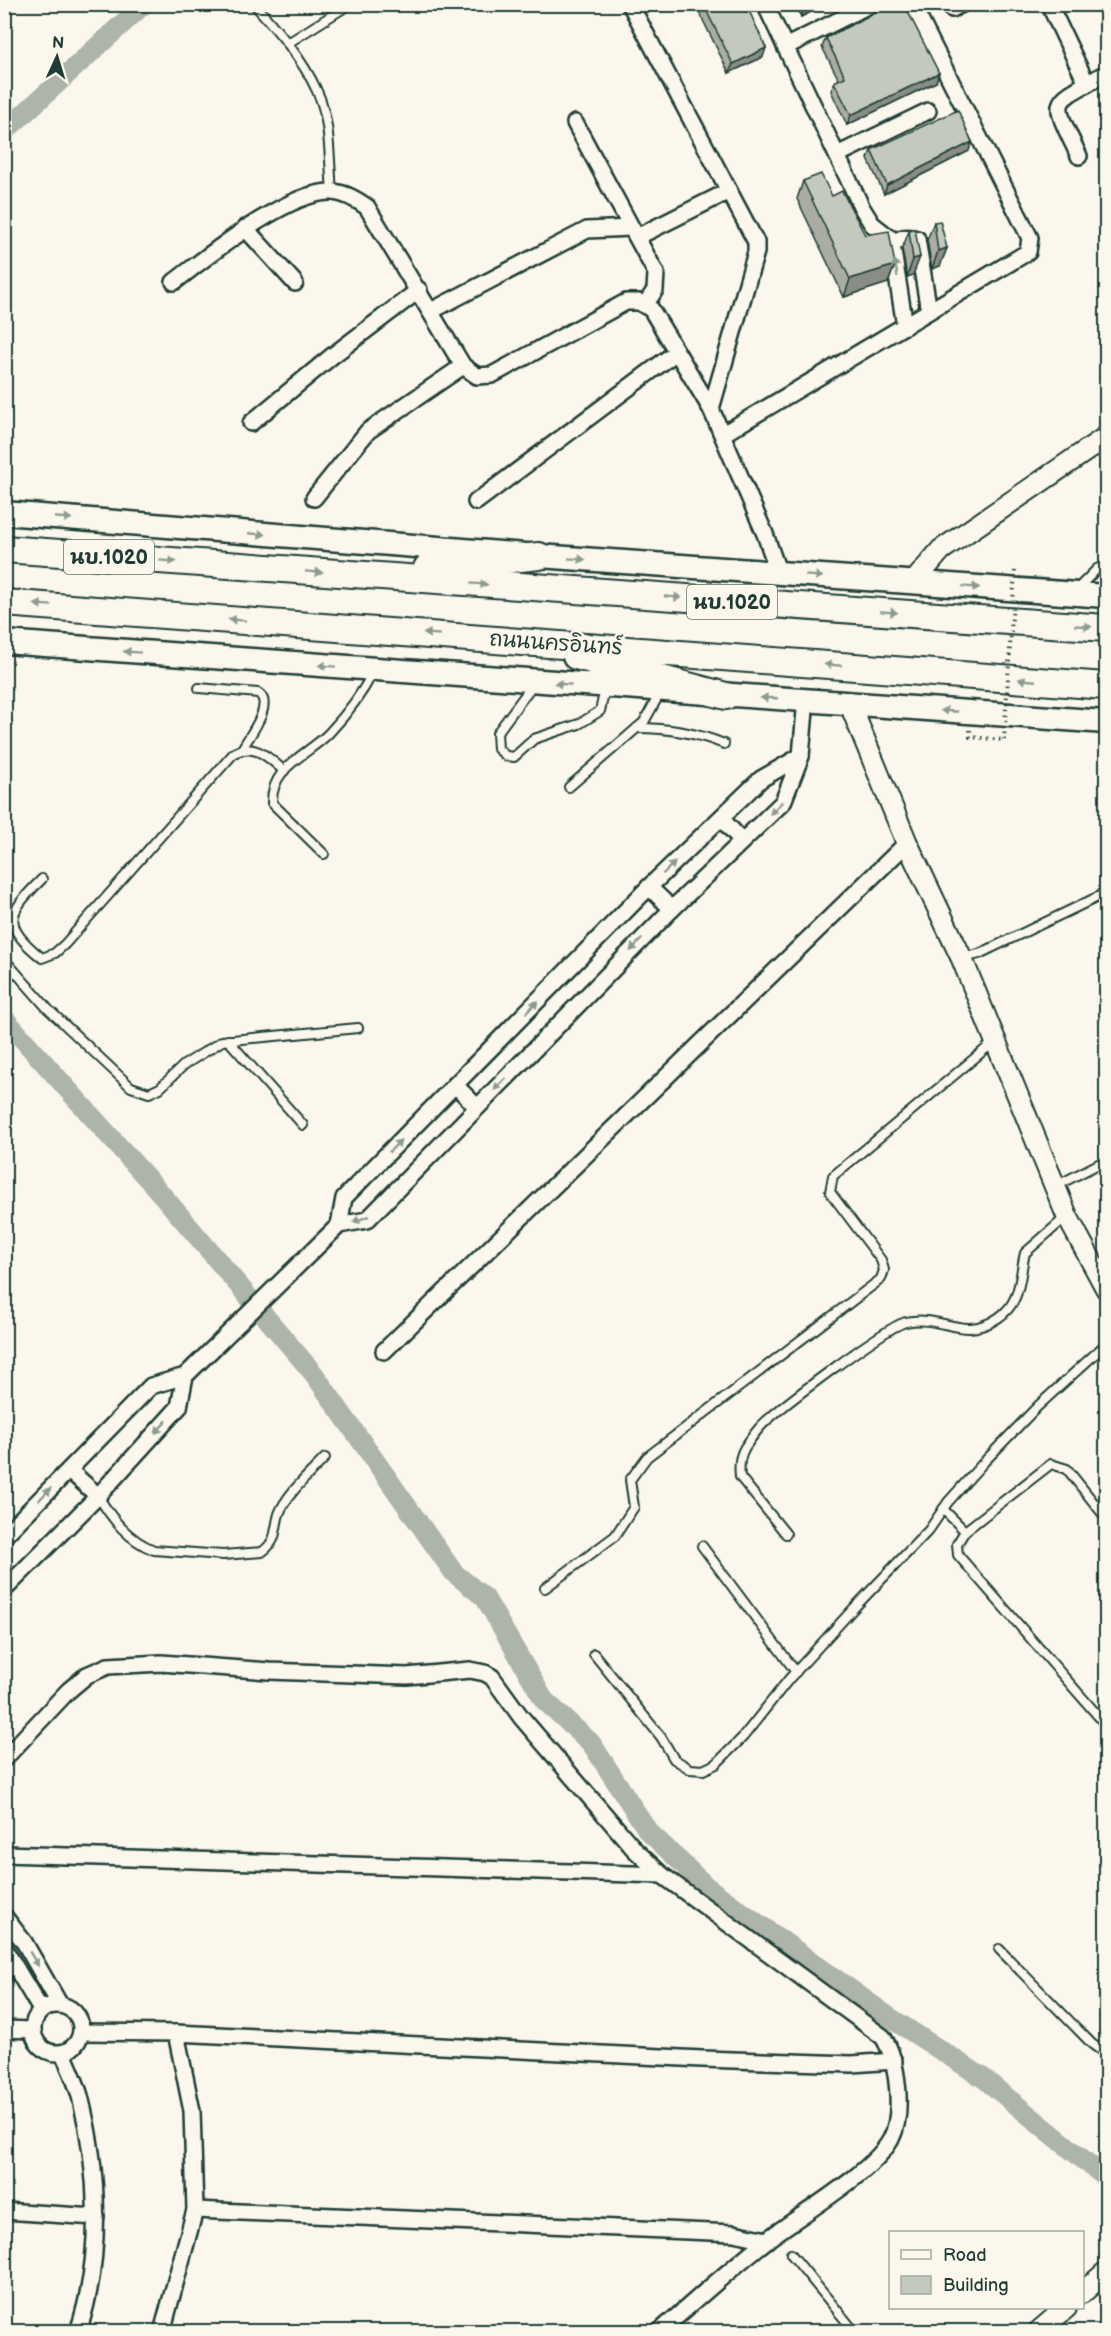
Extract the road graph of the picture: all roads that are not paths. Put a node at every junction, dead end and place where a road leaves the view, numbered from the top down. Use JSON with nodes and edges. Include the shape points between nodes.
{"nodes":[{"id":1,"x":255,"y":4,"type":"edge"},
{"id":2,"x":350,"y":4,"type":"edge"},
{"id":3,"x":630,"y":4,"type":"edge"},
{"id":4,"x":765,"y":4,"type":"edge"},
{"id":5,"x":871,"y":4,"type":"edge"},
{"id":6,"x":912,"y":4,"type":"edge"},
{"id":7,"x":1049,"y":4,"type":"edge"},
{"id":8,"x":288,"y":43,"type":"junction"},
{"id":9,"x":785,"y":47,"type":"junction"},
{"id":10,"x":1107,"y":73,"type":"edge"},
{"id":11,"x":1087,"y":84,"type":"junction"},
{"id":12,"x":928,"y":111,"type":"dead end"},
{"id":13,"x":575,"y":123,"type":"dead end"},
{"id":14,"x":837,"y":155,"type":"junction"},
{"id":15,"x":1079,"y":156,"type":"dead end"},
{"id":16,"x":332,"y":191,"type":"junction"},
{"id":17,"x":729,"y":191,"type":"junction"},
{"id":18,"x":245,"y":228,"type":"junction"},
{"id":19,"x":634,"y":232,"type":"junction"},
{"id":20,"x":895,"y":242,"type":"junction"},
{"id":21,"x":174,"y":282,"type":"dead end"},
{"id":22,"x":295,"y":283,"type":"dead end"},
{"id":23,"x":419,"y":290,"type":"junction"},
{"id":24,"x":645,"y":305,"type":"junction"},
{"id":25,"x":929,"y":311,"type":"junction"},
{"id":26,"x":431,"y":312,"type":"junction"},
{"id":27,"x":905,"y":326,"type":"junction"},
{"id":28,"x":675,"y":353,"type":"junction"},
{"id":29,"x":463,"y":366,"type":"junction"},
{"id":30,"x":711,"y":409,"type":"junction"},
{"id":31,"x":251,"y":423,"type":"dead end"},
{"id":32,"x":723,"y":434,"type":"junction"},
{"id":33,"x":1107,"y":437,"type":"edge"},
{"id":34,"x":314,"y":498,"type":"dead end"},
{"id":35,"x":476,"y":502,"type":"dead end"},
{"id":36,"x":4,"y":513,"type":"edge"},
{"id":37,"x":4,"y":549,"type":"edge"},
{"id":38,"x":540,"y":556,"type":"junction"},
{"id":39,"x":1107,"y":565,"type":"edge"},
{"id":40,"x":780,"y":574,"type":"junction"},
{"id":41,"x":358,"y":576,"type":"junction"},
{"id":42,"x":913,"y":583,"type":"junction"},
{"id":43,"x":1072,"y":594,"type":"junction"},
{"id":44,"x":1107,"y":596,"type":"edge"},
{"id":45,"x":4,"y":603,"type":"edge"},
{"id":46,"x":1107,"y":628,"type":"edge"},
{"id":47,"x":511,"y":640,"type":"junction"},
{"id":48,"x":4,"y":642,"type":"edge"},
{"id":49,"x":374,"y":669,"type":"junction"},
{"id":50,"x":536,"y":681,"type":"junction"},
{"id":51,"x":1107,"y":686,"type":"edge"},
{"id":52,"x":606,"y":687,"type":"junction"},
{"id":53,"x":200,"y":688,"type":"dead end"},
{"id":54,"x":660,"y":691,"type":"junction"},
{"id":55,"x":726,"y":696,"type":"junction"},
{"id":56,"x":806,"y":699,"type":"junction"},
{"id":57,"x":849,"y":702,"type":"junction"},
{"id":58,"x":1107,"y":722,"type":"edge"},
{"id":59,"x":637,"y":728,"type":"junction"},
{"id":60,"x":724,"y":744,"type":"dead end"},
{"id":61,"x":242,"y":749,"type":"junction"},
{"id":62,"x":801,"y":756,"type":"junction"},
{"id":63,"x":284,"y":771,"type":"junction"},
{"id":64,"x":569,"y":787,"type":"dead end"},
{"id":65,"x":721,"y":818,"type":"junction"},
{"id":66,"x":742,"y":841,"type":"junction"},
{"id":67,"x":907,"y":843,"type":"junction"},
{"id":68,"x":324,"y":854,"type":"dead end"},
{"id":69,"x":42,"y":879,"type":"dead end"},
{"id":70,"x":650,"y":887,"type":"junction"},
{"id":71,"x":1107,"y":893,"type":"edge"},
{"id":72,"x":672,"y":909,"type":"junction"},
{"id":73,"x":4,"y":958,"type":"edge"},
{"id":74,"x":962,"y":959,"type":"junction"},
{"id":75,"x":358,"y":1028,"type":"dead end"},
{"id":76,"x":228,"y":1040,"type":"junction"},
{"id":77,"x":995,"y":1041,"type":"junction"},
{"id":78,"x":455,"y":1085,"type":"junction"},
{"id":79,"x":477,"y":1107,"type":"junction"},
{"id":80,"x":303,"y":1125,"type":"dead end"},
{"id":81,"x":1107,"y":1160,"type":"edge"},
{"id":82,"x":1054,"y":1187,"type":"junction"},
{"id":83,"x":1067,"y":1216,"type":"junction"},
{"id":84,"x":339,"y":1225,"type":"junction"},
{"id":85,"x":1107,"y":1288,"type":"edge"},
{"id":86,"x":1107,"y":1344,"type":"edge"},
{"id":87,"x":384,"y":1351,"type":"dead end"},
{"id":88,"x":185,"y":1376,"type":"junction"},
{"id":89,"x":325,"y":1458,"type":"dead end"},
{"id":90,"x":69,"y":1470,"type":"junction"},
{"id":91,"x":98,"y":1496,"type":"junction"},
{"id":92,"x":943,"y":1509,"type":"junction"},
{"id":93,"x":1107,"y":1518,"type":"edge"},
{"id":94,"x":965,"y":1531,"type":"junction"},
{"id":95,"x":786,"y":1534,"type":"dead end"},
{"id":96,"x":4,"y":1536,"type":"edge"},
{"id":97,"x":702,"y":1546,"type":"dead end"},
{"id":98,"x":545,"y":1588,"type":"dead end"},
{"id":99,"x":4,"y":1590,"type":"edge"},
{"id":100,"x":594,"y":1654,"type":"dead end"},
{"id":101,"x":796,"y":1672,"type":"junction"},
{"id":102,"x":1107,"y":1725,"type":"edge"},
{"id":103,"x":4,"y":1759,"type":"edge"},
{"id":104,"x":4,"y":1854,"type":"edge"},
{"id":105,"x":662,"y":1875,"type":"junction"},
{"id":106,"x":4,"y":1916,"type":"edge"},
{"id":107,"x":4,"y":1948,"type":"edge"},
{"id":108,"x":999,"y":1949,"type":"dead end"},
{"id":109,"x":60,"y":2005,"type":"junction"},
{"id":110,"x":41,"y":2010,"type":"junction"},
{"id":111,"x":4,"y":2029,"type":"edge"},
{"id":112,"x":32,"y":2030,"type":"junction"},
{"id":113,"x":81,"y":2032,"type":"junction"},
{"id":114,"x":176,"y":2032,"type":"junction"},
{"id":115,"x":63,"y":2053,"type":"junction"},
{"id":116,"x":1107,"y":2054,"type":"edge"},
{"id":117,"x":894,"y":2061,"type":"junction"},
{"id":118,"x":195,"y":2210,"type":"junction"},
{"id":119,"x":4,"y":2211,"type":"edge"},
{"id":120,"x":96,"y":2217,"type":"junction"},
{"id":121,"x":767,"y":2240,"type":"junction"},
{"id":122,"x":791,"y":2254,"type":"dead end"},
{"id":123,"x":1107,"y":2272,"type":"edge"},
{"id":124,"x":1084,"y":2292,"type":"edge"},
{"id":125,"x":1064,"y":2309,"type":"edge"},
{"id":126,"x":78,"y":2331,"type":"edge"},
{"id":127,"x":162,"y":2331,"type":"edge"},
{"id":128,"x":659,"y":2331,"type":"edge"},
{"id":129,"x":855,"y":2331,"type":"edge"},
{"id":130,"x":1038,"y":2331,"type":"edge"}],
"edges":[{"from":1,"to":8,"type":"lane"},
{"from":2,"to":8,"type":"lane"},
{"from":3,"to":17,"type":"street"},
{"from":4,"to":9,"type":"street"},
{"from":5,"to":9,"type":"street"},
{"from":6,"to":25,"type":"street","via":[[1030,238],[1028,252]]},
{"from":7,"to":11,"type":"street"},
{"from":8,"to":16,"type":"lane","via":[[318,91]]},
{"from":9,"to":14,"type":"street"},
{"from":10,"to":11,"type":"street"},
{"from":11,"to":15,"type":"street","via":[[1063,97],[1059,106]]},
{"from":12,"to":14,"type":"street"},
{"from":13,"to":19,"type":"street"},
{"from":14,"to":20,"type":"street","via":[[872,224]]},
{"from":16,"to":18,"type":"street","via":[[296,201]]},
{"from":16,"to":23,"type":"street","via":[[367,207]]},
{"from":17,"to":19,"type":"street"},
{"from":17,"to":30,"type":"street","via":[[756,242],[756,252]]},
{"from":18,"to":21,"type":"street"},
{"from":18,"to":22,"type":"street"},
{"from":19,"to":24,"type":"street","via":[[657,277],[656,290]]},
{"from":19,"to":26,"type":"street","via":[[587,230]]},
{"from":20,"to":25,"type":"street","via":[[909,236],[917,239]]},
{"from":27,"to":20,"type":"street","one_way":true,"via":[[892,245]]},
{"from":23,"to":26,"type":"street"},
{"from":23,"to":31,"type":"street"},
{"from":24,"to":28,"type":"street"},
{"from":24,"to":29,"type":"street","via":[[626,302],[486,376],[477,376]]},
{"from":25,"to":27,"type":"street"},
{"from":26,"to":29,"type":"street"},
{"from":27,"to":32,"type":"street"},
{"from":28,"to":30,"type":"street"},
{"from":28,"to":35,"type":"street"},
{"from":29,"to":34,"type":"street","via":[[368,431]]},
{"from":30,"to":32,"type":"street"},
{"from":32,"to":40,"type":"street"},
{"from":33,"to":42,"type":"street","via":[[941,550]]},
{"from":36,"to":38,"type":"main road","number":"นบ.1020","one_way":true},
{"from":37,"to":41,"type":"main road","number":"นบ.1020","one_way":true},
{"from":38,"to":40,"type":"main road","number":"นบ.1020","one_way":true},
{"from":38,"to":41,"type":"main road"},
{"from":39,"to":43,"type":"lane","via":[[1097,569]]},
{"from":40,"to":42,"type":"main road","number":"นบ.1020","one_way":true},
{"from":41,"to":46,"type":"main road","number":"นบ.1020","one_way":true},
{"from":42,"to":43,"type":"main road","number":"นบ.1020","one_way":true},
{"from":43,"to":44,"type":"main road","number":"นบ.1020"},
{"from":47,"to":45,"type":"main road","name":"ถนนนครอินทร์","one_way":true},
{"from":51,"to":47,"type":"main road","name":"ถนนนครอินทร์","one_way":true},
{"from":47,"to":55,"type":"main road"},
{"from":49,"to":48,"type":"main road","name":"ถนนนครอินทร์","one_way":true},
{"from":49,"to":50,"type":"main road","name":"ถนนนครอินทร์"},
{"from":49,"to":63,"type":"lane","via":[[359,700],[326,735],[292,759]]},
{"from":52,"to":50,"type":"main road","name":"ถนนนครอินทร์","one_way":true},
{"from":50,"to":52,"type":"lane","via":[[497,733],[498,749],[506,756],[514,757],[534,739],[579,724],[600,711]]},
{"from":52,"to":54,"type":"main road","name":"ถนนนครอินทร์"},
{"from":53,"to":61,"type":"lane","via":[[263,696],[262,712]]},
{"from":54,"to":55,"type":"main road","name":"ถนนนครอินทร์"},
{"from":54,"to":59,"type":"lane"},
{"from":56,"to":55,"type":"main road","name":"ถนนนครอินทร์","one_way":true},
{"from":56,"to":57,"type":"main road","name":"ถนนนครอินทร์"},
{"from":56,"to":62,"type":"street"},
{"from":58,"to":57,"type":"main road","name":"ถนนนครอินทร์","one_way":true},
{"from":57,"to":67,"type":"street"},
{"from":59,"to":60,"type":"lane","via":[[700,734]]},
{"from":59,"to":64,"type":"lane"},
{"from":61,"to":63,"type":"lane","via":[[259,750]]},
{"from":61,"to":69,"type":"lane","via":[[234,753],[65,944],[42,958],[20,937],[10,918],[15,905]]},
{"from":62,"to":65,"type":"street","via":[[761,779]]},
{"from":62,"to":66,"type":"street","one_way":true,"via":[[783,802]]},
{"from":63,"to":68,"type":"lane","via":[[271,793],[272,802]]},
{"from":65,"to":66,"type":"street"},
{"from":70,"to":65,"type":"street","one_way":true},
{"from":66,"to":72,"type":"street"},
{"from":67,"to":74,"type":"street"},
{"from":67,"to":87,"type":"street"},
{"from":70,"to":72,"type":"street"},
{"from":78,"to":70,"type":"street","one_way":true},
{"from":71,"to":74,"type":"lane"},
{"from":72,"to":79,"type":"street","one_way":true},
{"from":73,"to":76,"type":"lane","via":[[48,1008],[130,1087],[140,1092],[160,1088],[183,1065]]},
{"from":74,"to":77,"type":"street"},
{"from":75,"to":76,"type":"lane"},
{"from":76,"to":80,"type":"lane"},
{"from":77,"to":82,"type":"street"},
{"from":77,"to":98,"type":"lane","via":[[833,1176],[830,1192],[881,1260],[881,1279],[646,1457],[630,1480],[634,1507],[615,1536]]},
{"from":78,"to":79,"type":"street"},
{"from":84,"to":78,"type":"street","one_way":true,"via":[[344,1198]]},
{"from":79,"to":84,"type":"street","one_way":true,"via":[[367,1220]]},
{"from":81,"to":82,"type":"lane"},
{"from":82,"to":83,"type":"street"},
{"from":83,"to":85,"type":"street"},
{"from":83,"to":95,"type":"lane","via":[[1025,1253],[1017,1295],[999,1318],[961,1330],[923,1320],[904,1322],[853,1355],[763,1424],[741,1455],[740,1477]]},
{"from":84,"to":88,"type":"street"},
{"from":86,"to":92,"type":"lane","via":[[1038,1406]]},
{"from":88,"to":90,"type":"street","via":[[151,1386]]},
{"from":88,"to":91,"type":"street","one_way":true,"via":[[179,1407]]},
{"from":89,"to":91,"type":"lane","via":[[279,1514],[276,1537],[262,1552],[223,1555],[154,1550],[113,1521]]},
{"from":90,"to":91,"type":"street"},
{"from":96,"to":90,"type":"street","one_way":true},
{"from":91,"to":99,"type":"street"},
{"from":92,"to":94,"type":"lane"},
{"from":92,"to":101,"type":"lane","via":[[929,1530]]},
{"from":93,"to":94,"type":"lane","via":[[1067,1469],[1051,1464]]},
{"from":94,"to":102,"type":"lane","via":[[957,1544],[958,1555]]},
{"from":97,"to":101,"type":"lane"},
{"from":100,"to":101,"type":"lane","via":[[674,1759],[690,1769],[703,1770],[716,1764]]},
{"from":103,"to":105,"type":"street","via":[[68,1691],[87,1675],[108,1666],[160,1663],[407,1676],[470,1670],[492,1677],[521,1718],[635,1850]]},
{"from":104,"to":105,"type":"street"},
{"from":105,"to":117,"type":"street","via":[[883,2037]]},
{"from":106,"to":109,"type":"street","one_way":true,"via":[[24,1942]]},
{"from":107,"to":110,"type":"street"},
{"from":108,"to":116,"type":"lane","via":[[1092,2044]]},
{"from":109,"to":110,"type":"street"},
{"from":109,"to":113,"type":"street","via":[[76,2014]]},
{"from":110,"to":112,"type":"street"},
{"from":111,"to":112,"type":"street"},
{"from":112,"to":115,"type":"street","via":[[44,2051]]},
{"from":113,"to":114,"type":"street"},
{"from":113,"to":115,"type":"street","via":[[78,2042]]},
{"from":114,"to":117,"type":"street","via":[[702,2059],[852,2064]]},
{"from":114,"to":118,"type":"street","via":[[192,2111]]},
{"from":115,"to":120,"type":"street","via":[[80,2095]]},
{"from":117,"to":121,"type":"street","via":[[897,2109],[891,2139],[834,2192]]},
{"from":118,"to":121,"type":"street","via":[[734,2233]]},
{"from":118,"to":127,"type":"street"},
{"from":119,"to":120,"type":"street"},
{"from":120,"to":126,"type":"street","via":[[88,2302]]},
{"from":121,"to":128,"type":"street"},
{"from":122,"to":129,"type":"lane"},
{"from":123,"to":124,"type":"street"},
{"from":125,"to":130,"type":"street"}]}
